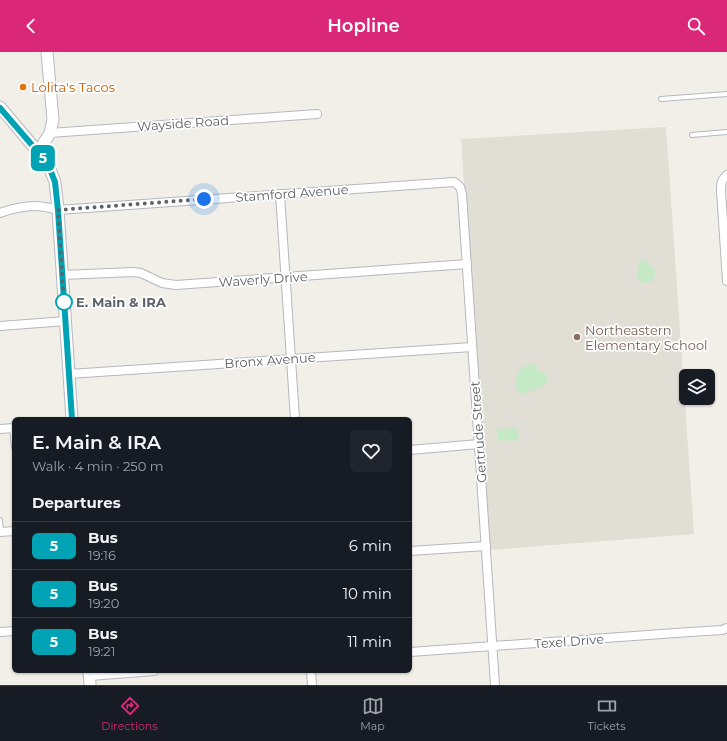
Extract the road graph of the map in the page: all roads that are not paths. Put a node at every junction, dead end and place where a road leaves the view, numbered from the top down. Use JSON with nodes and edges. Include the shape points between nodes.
{"nodes":[{"id":1,"x":47,"y":52,"type":"edge"},
{"id":2,"x":727,"y":94,"type":"edge"},
{"id":3,"x":661,"y":99,"type":"dead end"},
{"id":4,"x":0,"y":108,"type":"edge"},
{"id":5,"x":317,"y":114,"type":"dead end"},
{"id":6,"x":727,"y":132,"type":"edge"},
{"id":7,"x":50,"y":133,"type":"junction"},
{"id":8,"x":692,"y":135,"type":"dead end"},
{"id":9,"x":38,"y":152,"type":"junction"},
{"id":10,"x":727,"y":175,"type":"edge"},
{"id":11,"x":454,"y":182,"type":"joint"},
{"id":12,"x":280,"y":194,"type":"junction"},
{"id":13,"x":58,"y":210,"type":"junction"},
{"id":14,"x":0,"y":214,"type":"edge"},
{"id":15,"x":467,"y":264,"type":"junction"},
{"id":16,"x":62,"y":275,"type":"junction"},
{"id":17,"x":285,"y":278,"type":"junction"},
{"id":18,"x":727,"y":281,"type":"edge"},
{"id":19,"x":66,"y":321,"type":"junction"},
{"id":20,"x":0,"y":326,"type":"edge"},
{"id":21,"x":472,"y":347,"type":"junction"},
{"id":22,"x":291,"y":359,"type":"junction"},
{"id":23,"x":69,"y":374,"type":"junction"},
{"id":24,"x":72,"y":417,"type":"edge"},
{"id":25,"x":295,"y":417,"type":"edge"},
{"id":26,"x":12,"y":428,"type":"edge"},
{"id":27,"x":0,"y":429,"type":"edge"},
{"id":28,"x":479,"y":444,"type":"junction"},
{"id":29,"x":412,"y":450,"type":"edge"},
{"id":30,"x":0,"y":520,"type":"edge"},
{"id":31,"x":12,"y":531,"type":"edge"},
{"id":32,"x":1,"y":532,"type":"edge"},
{"id":33,"x":486,"y":546,"type":"junction"},
{"id":34,"x":412,"y":551,"type":"edge"},
{"id":35,"x":727,"y":628,"type":"edge"},
{"id":36,"x":12,"y":631,"type":"edge"},
{"id":37,"x":0,"y":632,"type":"edge"},
{"id":38,"x":492,"y":646,"type":"junction"},
{"id":39,"x":412,"y":652,"type":"edge"},
{"id":40,"x":133,"y":673,"type":"edge"},
{"id":41,"x":311,"y":673,"type":"edge"},
{"id":42,"x":90,"y":677,"type":"edge"},
{"id":43,"x":312,"y":685,"type":"edge"},
{"id":44,"x":495,"y":685,"type":"edge"}],
"edges":[{"from":1,"to":7,"type":"street","via":[[53,120]]},
{"from":2,"to":3,"type":"lane"},
{"from":4,"to":9,"type":"street"},
{"from":5,"to":7,"type":"street","name":"Wayside Road"},
{"from":6,"to":8,"type":"lane"},
{"from":7,"to":9,"type":"street"},
{"from":9,"to":13,"type":"street","via":[[48,164],[55,182]]},
{"from":10,"to":18,"type":"street","via":[[721,184]]},
{"from":11,"to":12,"type":"street","name":"Stamford Avenue"},
{"from":11,"to":15,"type":"street","name":"Gertrude Street","via":[[460,187],[462,194]]},
{"from":12,"to":13,"type":"street","name":"Stamford Avenue"},
{"from":12,"to":17,"type":"street"},
{"from":13,"to":14,"type":"street","name":"Stamford Avenue","via":[[37,206],[9,210]]},
{"from":13,"to":16,"type":"street"},
{"from":15,"to":17,"type":"street","name":"Waverly Drive"},
{"from":15,"to":21,"type":"street","name":"Gertrude Street"},
{"from":16,"to":17,"type":"street","name":"Waverly Drive","via":[[133,272],[162,283],[176,285]]},
{"from":16,"to":19,"type":"street"},
{"from":17,"to":22,"type":"street"},
{"from":19,"to":20,"type":"street"},
{"from":19,"to":23,"type":"street"},
{"from":21,"to":22,"type":"street","name":"Bronx Avenue"},
{"from":21,"to":28,"type":"street","name":"Gertrude Street"},
{"from":22,"to":23,"type":"street","name":"Bronx Avenue"},
{"from":22,"to":25,"type":"street"},
{"from":23,"to":24,"type":"street"},
{"from":26,"to":27,"type":"street"},
{"from":28,"to":29,"type":"street"},
{"from":28,"to":33,"type":"street","name":"Gertrude Street"},
{"from":30,"to":32,"type":"lane"},
{"from":31,"to":32,"type":"street"},
{"from":33,"to":34,"type":"street"},
{"from":33,"to":38,"type":"street","name":"Gertrude Street"},
{"from":35,"to":38,"type":"street","name":"Texel Drive"},
{"from":36,"to":37,"type":"street"},
{"from":38,"to":39,"type":"street","name":"Texel Drive"},
{"from":38,"to":44,"type":"street","name":"Gertrude Street"},
{"from":40,"to":42,"type":"street"},
{"from":41,"to":43,"type":"street"}]}
